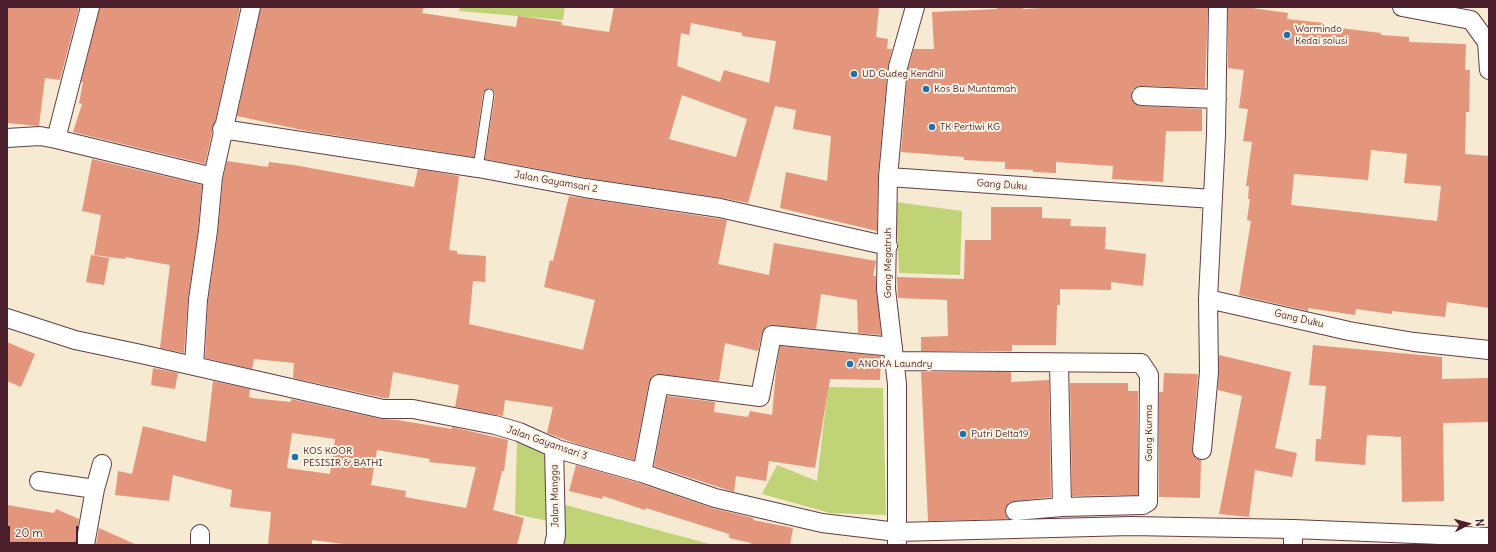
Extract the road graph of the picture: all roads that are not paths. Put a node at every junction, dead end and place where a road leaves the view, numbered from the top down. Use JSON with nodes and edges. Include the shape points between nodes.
{"nodes":[{"id":1,"x":90,"y":7,"type":"edge"},
{"id":2,"x":251,"y":7,"type":"edge"},
{"id":3,"x":915,"y":7,"type":"edge"},
{"id":4,"x":1218,"y":7,"type":"edge"},
{"id":5,"x":1402,"y":7,"type":"edge"},
{"id":6,"x":1471,"y":20,"type":"junction"},
{"id":7,"x":1489,"y":20,"type":"edge"},
{"id":8,"x":1489,"y":70,"type":"edge"},
{"id":9,"x":489,"y":94,"type":"dead end"},
{"id":10,"x":1141,"y":96,"type":"dead end"},
{"id":11,"x":1217,"y":99,"type":"junction"},
{"id":12,"x":222,"y":129,"type":"junction"},
{"id":13,"x":48,"y":137,"type":"junction"},
{"id":14,"x":7,"y":138,"type":"edge"},
{"id":15,"x":478,"y":168,"type":"junction"},
{"id":16,"x":213,"y":177,"type":"junction"},
{"id":17,"x":888,"y":177,"type":"junction"},
{"id":18,"x":1213,"y":199,"type":"junction"},
{"id":19,"x":888,"y":246,"type":"junction"},
{"id":20,"x":1208,"y":299,"type":"junction"},
{"id":21,"x":7,"y":318,"type":"edge"},
{"id":22,"x":1489,"y":350,"type":"edge"},
{"id":23,"x":894,"y":354,"type":"junction"},
{"id":24,"x":1059,"y":363,"type":"junction"},
{"id":25,"x":194,"y":366,"type":"junction"},
{"id":26,"x":554,"y":447,"type":"junction"},
{"id":27,"x":1202,"y":450,"type":"dead end"},
{"id":28,"x":102,"y":464,"type":"dead end"},
{"id":29,"x":642,"y":473,"type":"junction"},
{"id":30,"x":39,"y":481,"type":"dead end"},
{"id":31,"x":94,"y":489,"type":"junction"},
{"id":32,"x":1062,"y":507,"type":"junction"},
{"id":33,"x":1015,"y":512,"type":"dead end"},
{"id":34,"x":1293,"y":537,"type":"edge"},
{"id":35,"x":1489,"y":537,"type":"edge"},
{"id":36,"x":897,"y":538,"type":"edge"},
{"id":37,"x":85,"y":545,"type":"edge"},
{"id":38,"x":554,"y":545,"type":"edge"}],
"edges":[{"from":1,"to":13,"type":"street"},
{"from":2,"to":12,"type":"street"},
{"from":3,"to":17,"type":"street","name":"Gang Megatruh","via":[[898,67]]},
{"from":4,"to":11,"type":"street"},
{"from":5,"to":6,"type":"street"},
{"from":6,"to":7,"type":"street"},
{"from":6,"to":8,"type":"street","via":[[1487,42]]},
{"from":9,"to":15,"type":"lane"},
{"from":10,"to":11,"type":"street"},
{"from":11,"to":18,"type":"street"},
{"from":12,"to":15,"type":"street","name":"Jalan Gayamsari 2"},
{"from":12,"to":16,"type":"street"},
{"from":13,"to":14,"type":"street"},
{"from":13,"to":16,"type":"street"},
{"from":15,"to":19,"type":"street","name":"Jalan Gayamsari 2","via":[[585,188],[720,208]]},
{"from":16,"to":25,"type":"street","via":[[198,300]]},
{"from":17,"to":18,"type":"street","name":"Gang Duku"},
{"from":17,"to":19,"type":"street","name":"Gang Megatruh"},
{"from":18,"to":20,"type":"street"},
{"from":19,"to":23,"type":"street","name":"Gang Megatruh","via":[[886,289]]},
{"from":20,"to":22,"type":"street","name":"Gang Duku","via":[[1349,331],[1414,342]]},
{"from":20,"to":27,"type":"street","via":[[1209,372]]},
{"from":21,"to":25,"type":"street","name":"Jalan Gayamsari 3","via":[[75,340]]},
{"from":23,"to":24,"type":"street","name":"Gang Kurma"},
{"from":23,"to":29,"type":"street","name":"Gang Kurma","via":[[772,335],[760,397],[659,384]]},
{"from":23,"to":36,"type":"street","name":"Gang Megatruh","via":[[897,384]]},
{"from":24,"to":32,"type":"street"},
{"from":24,"to":32,"type":"street","name":"Gang Kurma","via":[[1141,363],[1149,375],[1148,502],[1143,505]]},
{"from":25,"to":26,"type":"street","name":"Jalan Gayamsari 3","via":[[383,409],[413,409],[489,424],[519,432]]},
{"from":26,"to":29,"type":"street","name":"Jalan Gayamsari 3"},
{"from":26,"to":38,"type":"street","name":"Jalan Mangga"},
{"from":28,"to":31,"type":"street"},
{"from":29,"to":36,"type":"street","name":"Jalan Gayamsari 3","via":[[715,498]]},
{"from":30,"to":31,"type":"street"},
{"from":31,"to":37,"type":"street"},
{"from":32,"to":33,"type":"street","name":"Gang Kurma"},
{"from":34,"to":35,"type":"street","name":"Jalan Gayamsari 3"},
{"from":34,"to":36,"type":"street","name":"Jalan Gayamsari 3","via":[[1094,526]]}]}
